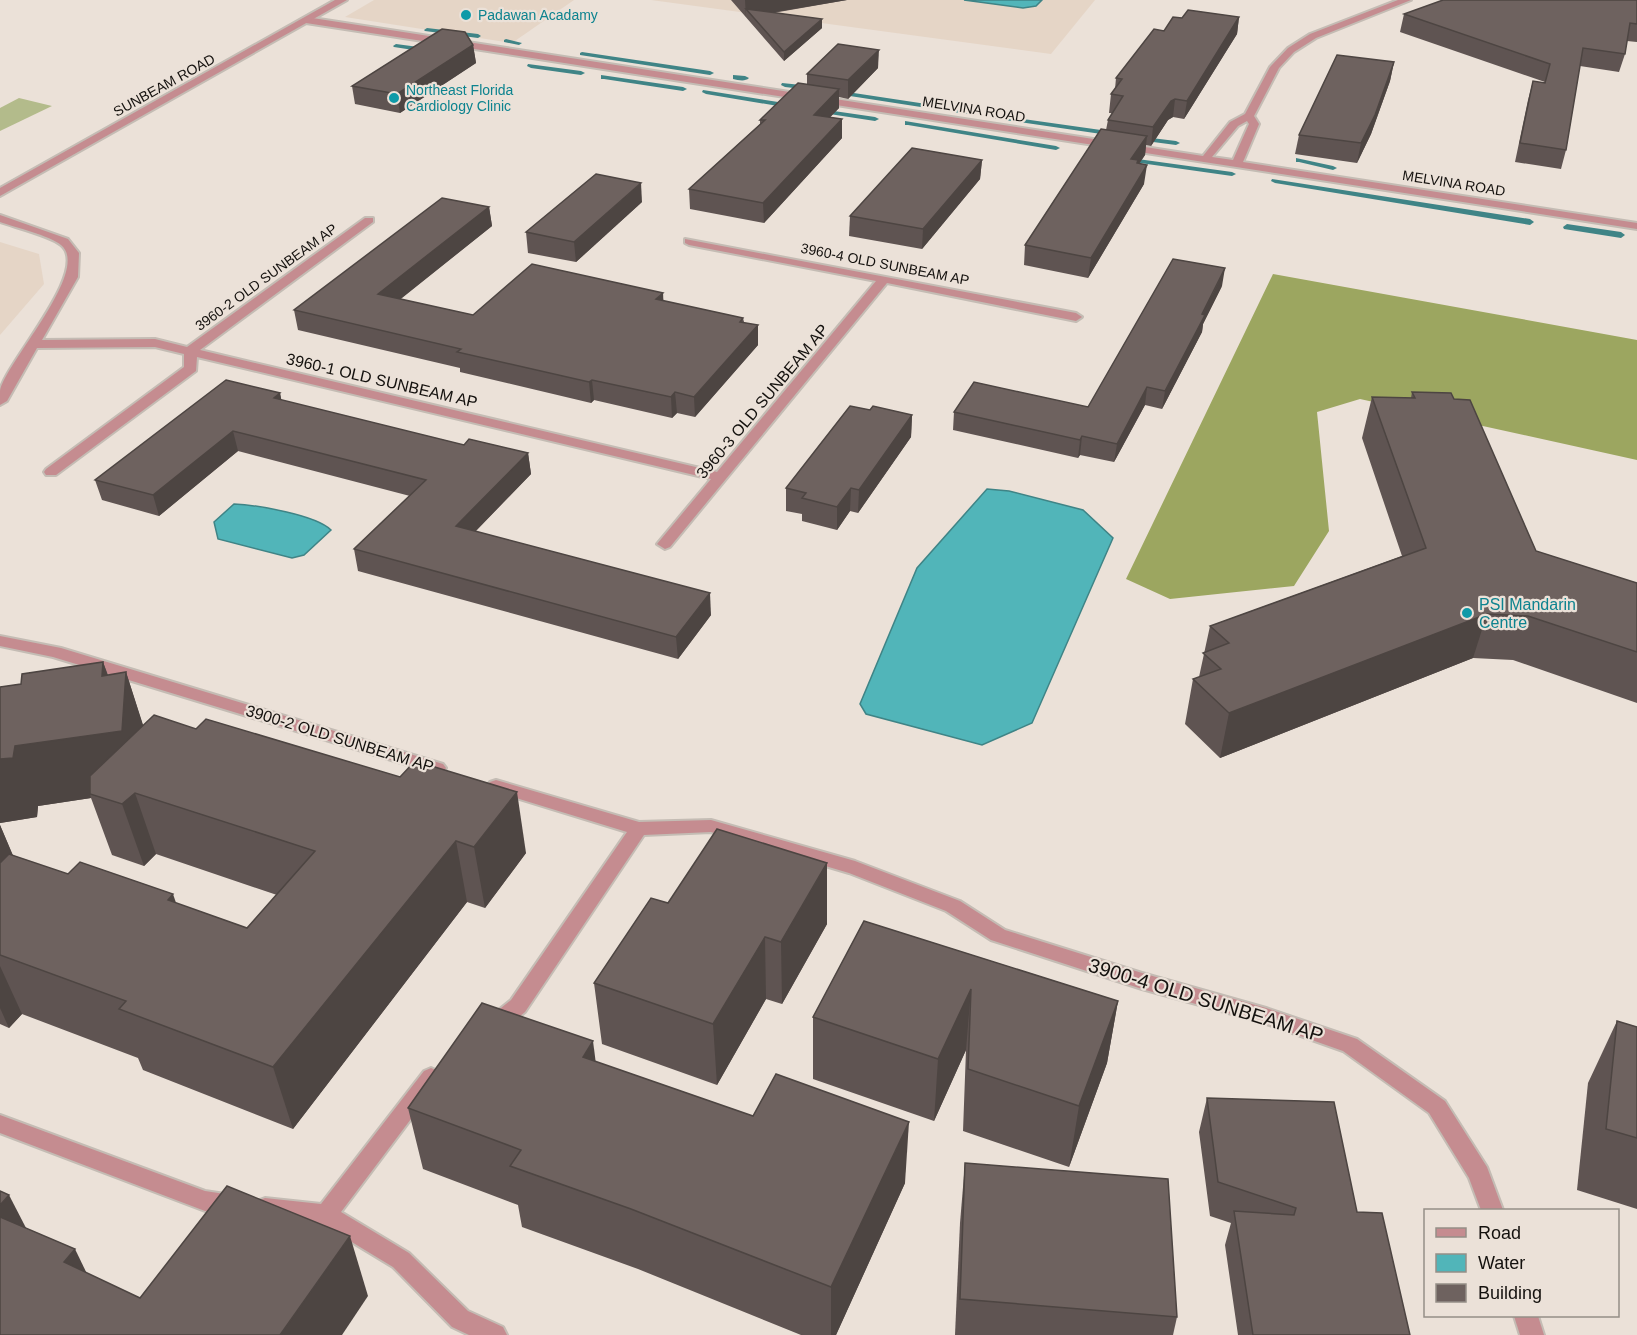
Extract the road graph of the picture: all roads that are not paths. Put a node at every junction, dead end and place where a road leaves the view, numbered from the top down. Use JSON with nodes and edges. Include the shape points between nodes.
{"nodes":[{"id":1,"x":342,"y":0,"type":"edge"},
{"id":2,"x":1406,"y":0,"type":"edge"},
{"id":3,"x":306,"y":20,"type":"junction"},
{"id":4,"x":1249,"y":116,"type":"junction"},
{"id":5,"x":1205,"y":160,"type":"junction"},
{"id":6,"x":1236,"y":165,"type":"junction"},
{"id":7,"x":0,"y":193,"type":"edge"},
{"id":8,"x":0,"y":219,"type":"edge"},
{"id":9,"x":369,"y":220,"type":"dead end"},
{"id":10,"x":1637,"y":226,"type":"edge"},
{"id":11,"x":689,"y":241,"type":"dead end"},
{"id":12,"x":884,"y":279,"type":"junction"},
{"id":13,"x":1076,"y":317,"type":"dead end"},
{"id":14,"x":31,"y":344,"type":"junction"},
{"id":15,"x":190,"y":351,"type":"junction"},
{"id":16,"x":0,"y":400,"type":"edge"},
{"id":17,"x":51,"y":472,"type":"dead end"},
{"id":18,"x":721,"y":477,"type":"junction"},
{"id":19,"x":665,"y":544,"type":"dead end"},
{"id":20,"x":0,"y":640,"type":"edge"},
{"id":21,"x":455,"y":774,"type":"edge"},
{"id":22,"x":477,"y":780,"type":"edge"},
{"id":23,"x":639,"y":829,"type":"junction"},
{"id":24,"x":476,"y":1040,"type":"edge"},
{"id":25,"x":450,"y":1061,"type":"edge"},
{"id":26,"x":0,"y":1124,"type":"edge"},
{"id":27,"x":1492,"y":1209,"type":"edge"},
{"id":28,"x":326,"y":1215,"type":"junction"},
{"id":29,"x":1526,"y":1317,"type":"edge"},
{"id":30,"x":495,"y":1335,"type":"edge"},
{"id":31,"x":1532,"y":1335,"type":"edge"}],
"edges":[{"from":1,"to":3,"type":"street","name":"SUNBEAM ROAD"},
{"from":2,"to":4,"type":"street","via":[[1313,36],[1291,50],[1275,66]]},
{"from":3,"to":5,"type":"street","name":"MELVINA ROAD"},
{"from":3,"to":7,"type":"street","name":"SUNBEAM ROAD"},
{"from":4,"to":5,"type":"street","via":[[1234,124]]},
{"from":4,"to":6,"type":"street","via":[[1254,124]]},
{"from":5,"to":6,"type":"street","name":"MELVINA ROAD"},
{"from":6,"to":10,"type":"street","name":"MELVINA ROAD"},
{"from":8,"to":14,"type":"street","via":[[63,241],[75,260],[72,277]]},
{"from":9,"to":15,"type":"street","name":"3960-2 OLD SUNBEAM AP"},
{"from":11,"to":12,"type":"street","name":"3960-4 OLD SUNBEAM AP"},
{"from":12,"to":13,"type":"street","name":"3960-4 OLD SUNBEAM AP"},
{"from":12,"to":18,"type":"street","name":"3960-3 OLD SUNBEAM AP"},
{"from":14,"to":15,"type":"street","name":"3960-1 OLD SUNBEAM AP","via":[[155,343]]},
{"from":14,"to":16,"type":"street"},
{"from":15,"to":17,"type":"street","name":"3960-2 OLD SUNBEAM AP","via":[[191,368]]},
{"from":15,"to":18,"type":"street","name":"3960-1 OLD SUNBEAM AP"},
{"from":18,"to":19,"type":"street","name":"3960-3 OLD SUNBEAM AP"},
{"from":20,"to":21,"type":"street","name":"3900-2 OLD SUNBEAM AP","via":[[55,652]]},
{"from":22,"to":23,"type":"street"},
{"from":23,"to":24,"type":"street","via":[[518,1006]]},
{"from":23,"to":27,"type":"street","name":"3900-4 OLD SUNBEAM AP","via":[[711,826],[855,868],[953,906],[998,935],[1350,1045],[1437,1107],[1479,1174]]},
{"from":25,"to":28,"type":"street","via":[[433,1074]]},
{"from":26,"to":28,"type":"street","via":[[205,1201]]},
{"from":28,"to":30,"type":"street","via":[[401,1260],[460,1319]]},
{"from":29,"to":31,"type":"street"}]}
